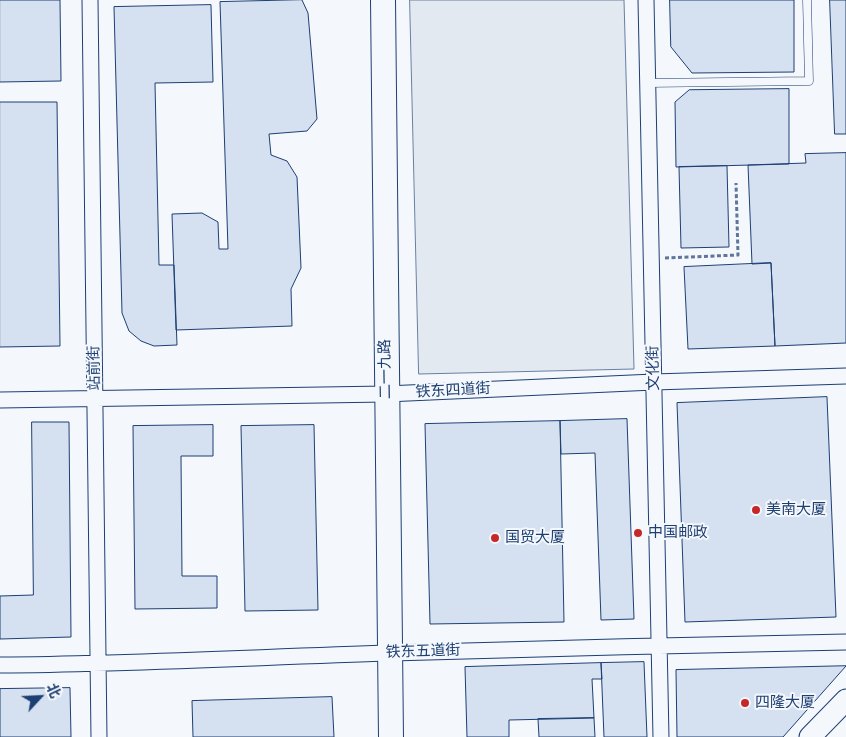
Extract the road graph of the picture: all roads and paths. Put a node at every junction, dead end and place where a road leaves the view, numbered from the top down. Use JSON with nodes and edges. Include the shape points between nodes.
{"nodes":[{"id":1,"x":90,"y":0,"type":"edge"},
{"id":2,"x":383,"y":0,"type":"edge"},
{"id":3,"x":646,"y":0,"type":"edge"},
{"id":4,"x":807,"y":0,"type":"edge"},
{"id":5,"x":647,"y":82,"type":"junction"},
{"id":6,"x":736,"y":183,"type":"dead end"},
{"id":7,"x":651,"y":258,"type":"junction"},
{"id":8,"x":846,"y":376,"type":"edge"},
{"id":9,"x":654,"y":382,"type":"junction"},
{"id":10,"x":386,"y":394,"type":"junction"},
{"id":11,"x":96,"y":398,"type":"junction"},
{"id":12,"x":0,"y":400,"type":"edge"},
{"id":13,"x":846,"y":642,"type":"edge"},
{"id":14,"x":659,"y":645,"type":"junction"},
{"id":15,"x":389,"y":653,"type":"junction"},
{"id":16,"x":98,"y":664,"type":"junction"},
{"id":17,"x":0,"y":665,"type":"edge"},
{"id":18,"x":846,"y":700,"type":"edge"},
{"id":19,"x":99,"y":737,"type":"edge"},
{"id":20,"x":391,"y":737,"type":"edge"},
{"id":21,"x":661,"y":737,"type":"edge"},
{"id":22,"x":810,"y":737,"type":"edge"}],
"edges":[{"from":1,"to":11,"type":"street","name":"站前街"},
{"from":2,"to":10,"type":"main road","name":"二一九路"},
{"from":3,"to":5,"type":"street","name":"文化街"},
{"from":4,"to":5,"type":"lane","via":[[809,81]]},
{"from":5,"to":7,"type":"street","name":"文化街"},
{"from":6,"to":7,"type":"path","via":[[738,255]]},
{"from":7,"to":9,"type":"street","name":"文化街"},
{"from":8,"to":9,"type":"street","name":"铁东四道街"},
{"from":9,"to":10,"type":"street","name":"铁东四道街"},
{"from":9,"to":14,"type":"street","name":"文化街"},
{"from":10,"to":11,"type":"street","name":"铁东四道街"},
{"from":10,"to":15,"type":"main road","name":"二一九路"},
{"from":11,"to":12,"type":"street","name":"铁东四道街"},
{"from":11,"to":16,"type":"street","name":"站前街"},
{"from":13,"to":14,"type":"street","name":"铁东五道街"},
{"from":14,"to":15,"type":"street","name":"铁东五道街"},
{"from":14,"to":21,"type":"street","name":"文化街"},
{"from":15,"to":16,"type":"street","name":"铁东五道街"},
{"from":15,"to":20,"type":"main road","name":"二一九路"},
{"from":16,"to":17,"type":"street","name":"铁东五道街"},
{"from":16,"to":19,"type":"street","name":"站前街"},
{"from":18,"to":22,"type":"main road"}]}
